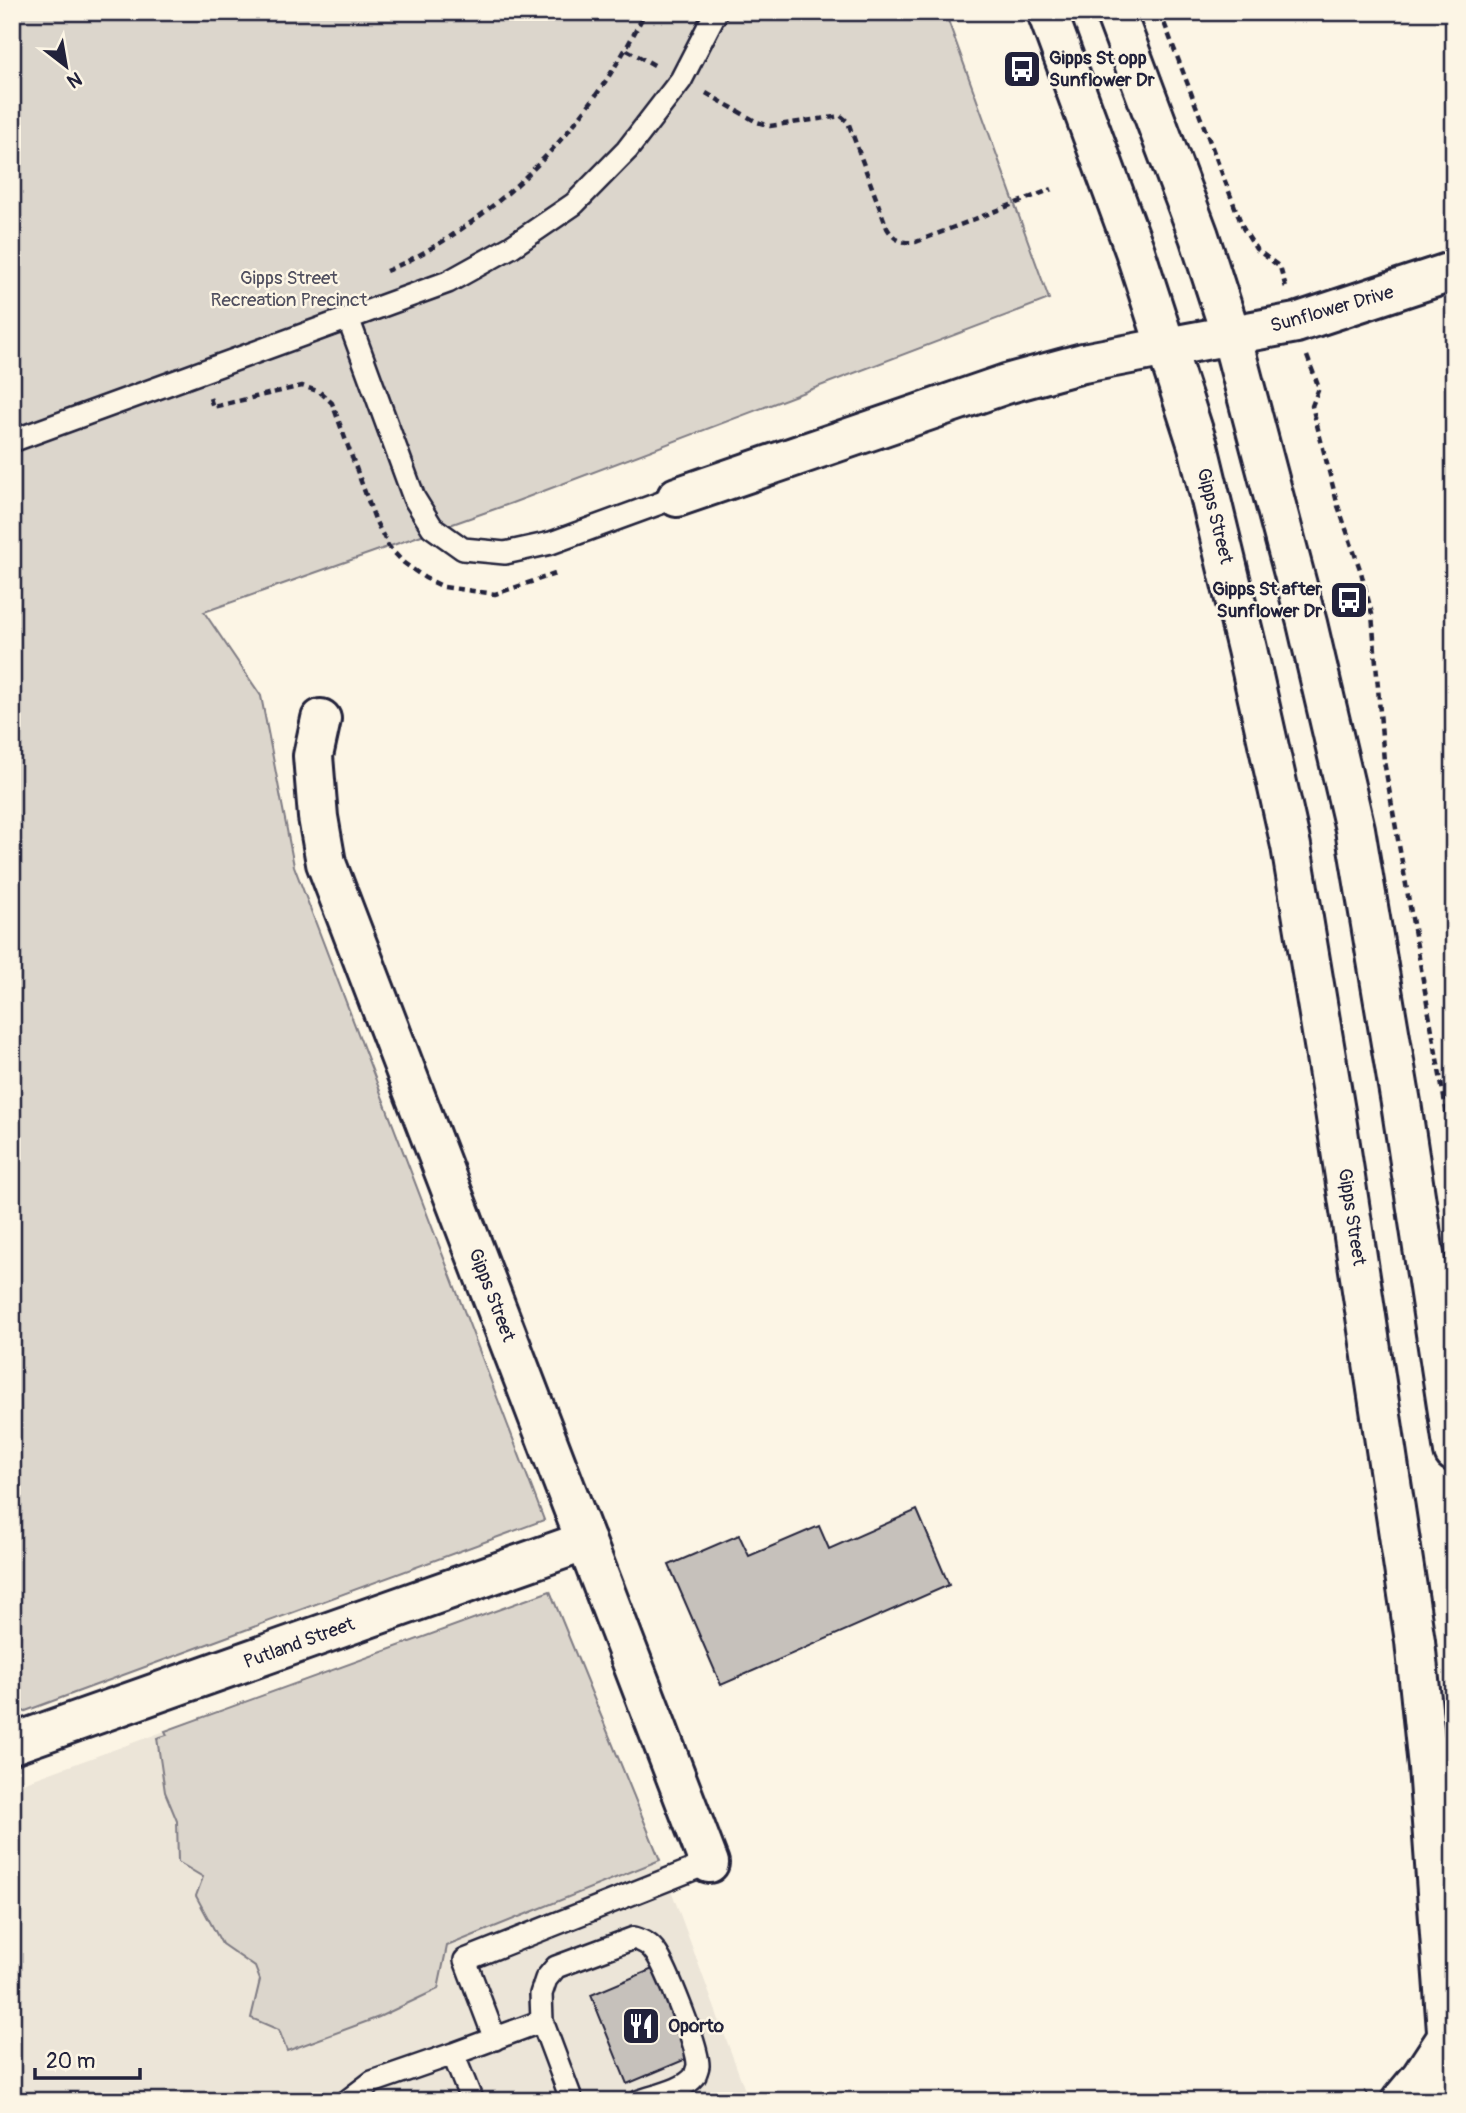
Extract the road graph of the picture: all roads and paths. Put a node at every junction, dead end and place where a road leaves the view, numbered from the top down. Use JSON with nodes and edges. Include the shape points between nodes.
{"nodes":[{"id":1,"x":645,"y":12,"type":"edge"},
{"id":2,"x":716,"y":12,"type":"edge"},
{"id":3,"x":1047,"y":12,"type":"edge"},
{"id":4,"x":1115,"y":12,"type":"edge"},
{"id":5,"x":1160,"y":12,"type":"edge"},
{"id":6,"x":626,"y":49,"type":"junction"},
{"id":7,"x":681,"y":80,"type":"junction"},
{"id":8,"x":1052,"y":189,"type":"dead end"},
{"id":9,"x":1280,"y":267,"type":"dead end"},
{"id":10,"x":1454,"y":271,"type":"edge"},
{"id":11,"x":384,"y":272,"type":"dead end"},
{"id":12,"x":348,"y":318,"type":"junction"},
{"id":13,"x":1231,"y":335,"type":"junction"},
{"id":14,"x":1167,"y":346,"type":"junction"},
{"id":15,"x":200,"y":372,"type":"junction"},
{"id":16,"x":1312,"y":372,"type":"dead end"},
{"id":17,"x":12,"y":441,"type":"edge"},
{"id":18,"x":677,"y":497,"type":"joint"},
{"id":19,"x":555,"y":575,"type":"dead end"},
{"id":20,"x":321,"y":719,"type":"dead end"},
{"id":21,"x":1454,"y":1154,"type":"edge"},
{"id":22,"x":1454,"y":1452,"type":"edge"},
{"id":23,"x":586,"y":1541,"type":"junction"},
{"id":24,"x":12,"y":1744,"type":"edge"},
{"id":25,"x":709,"y":1863,"type":"joint"},
{"id":26,"x":542,"y":2021,"type":"junction"},
{"id":27,"x":495,"y":2039,"type":"junction"},
{"id":28,"x":1446,"y":2039,"type":"junction"},
{"id":29,"x":453,"y":2054,"type":"junction"},
{"id":30,"x":347,"y":2101,"type":"edge"},
{"id":31,"x":472,"y":2101,"type":"edge"},
{"id":32,"x":572,"y":2101,"type":"edge"},
{"id":33,"x":640,"y":2101,"type":"edge"},
{"id":34,"x":1401,"y":2101,"type":"edge"},
{"id":35,"x":1452,"y":2101,"type":"edge"}],
"edges":[{"from":1,"to":6,"type":"path"},
{"from":2,"to":7,"type":"lane"},
{"from":3,"to":14,"type":"main road","name":"Gipps Street"},
{"from":4,"to":13,"type":"main road"},
{"from":5,"to":9,"type":"path","via":[[1243,228],[1256,249]]},
{"from":6,"to":7,"type":"path"},
{"from":6,"to":11,"type":"path","via":[[592,103],[526,178],[446,238]]},
{"from":7,"to":8,"type":"path","via":[[771,126],[841,116],[848,122],[887,228],[903,243]]},
{"from":7,"to":12,"type":"lane","via":[[626,150],[574,204],[448,282]]},
{"from":10,"to":13,"type":"main road","name":"Sunflower Drive","via":[[1296,323]]},
{"from":12,"to":15,"type":"lane"},
{"from":12,"to":18,"type":"lane","via":[[414,498],[432,527],[463,549],[505,553],[551,543]]},
{"from":13,"to":14,"type":"main road","name":"Sunflower Drive"},
{"from":13,"to":22,"type":"main road","via":[[1307,623],[1355,829]]},
{"from":14,"to":18,"type":"main road","via":[[1006,384]]},
{"from":14,"to":28,"type":"main road","name":"Gipps Street","via":[[1198,446],[1291,846],[1335,1111],[1415,1640]]},
{"from":15,"to":17,"type":"lane"},
{"from":15,"to":19,"type":"path","via":[[213,407],[302,386],[320,392],[332,403],[389,547],[425,578],[444,587],[495,594]]},
{"from":16,"to":21,"type":"path","via":[[1319,388],[1312,406],[1319,437],[1371,614],[1384,761]]},
{"from":20,"to":23,"type":"main road","name":"Gipps Street","via":[[313,756],[326,863]]},
{"from":23,"to":24,"type":"main road","name":"Putland Street"},
{"from":23,"to":25,"type":"main road","name":"Gipps Street"},
{"from":25,"to":27,"type":"lane","via":[[465,1961]]},
{"from":26,"to":27,"type":"lane"},
{"from":26,"to":32,"type":"lane"},
{"from":26,"to":33,"type":"lane","via":[[541,1994],[556,1967],[634,1938],[645,1942],[663,1966],[699,2066],[695,2076],[675,2090]]},
{"from":27,"to":29,"type":"lane"},
{"from":28,"to":34,"type":"main road"},
{"from":28,"to":35,"type":"main road","name":"Gipps Street"},
{"from":29,"to":30,"type":"lane","via":[[372,2082]]},
{"from":29,"to":31,"type":"lane"}]}
